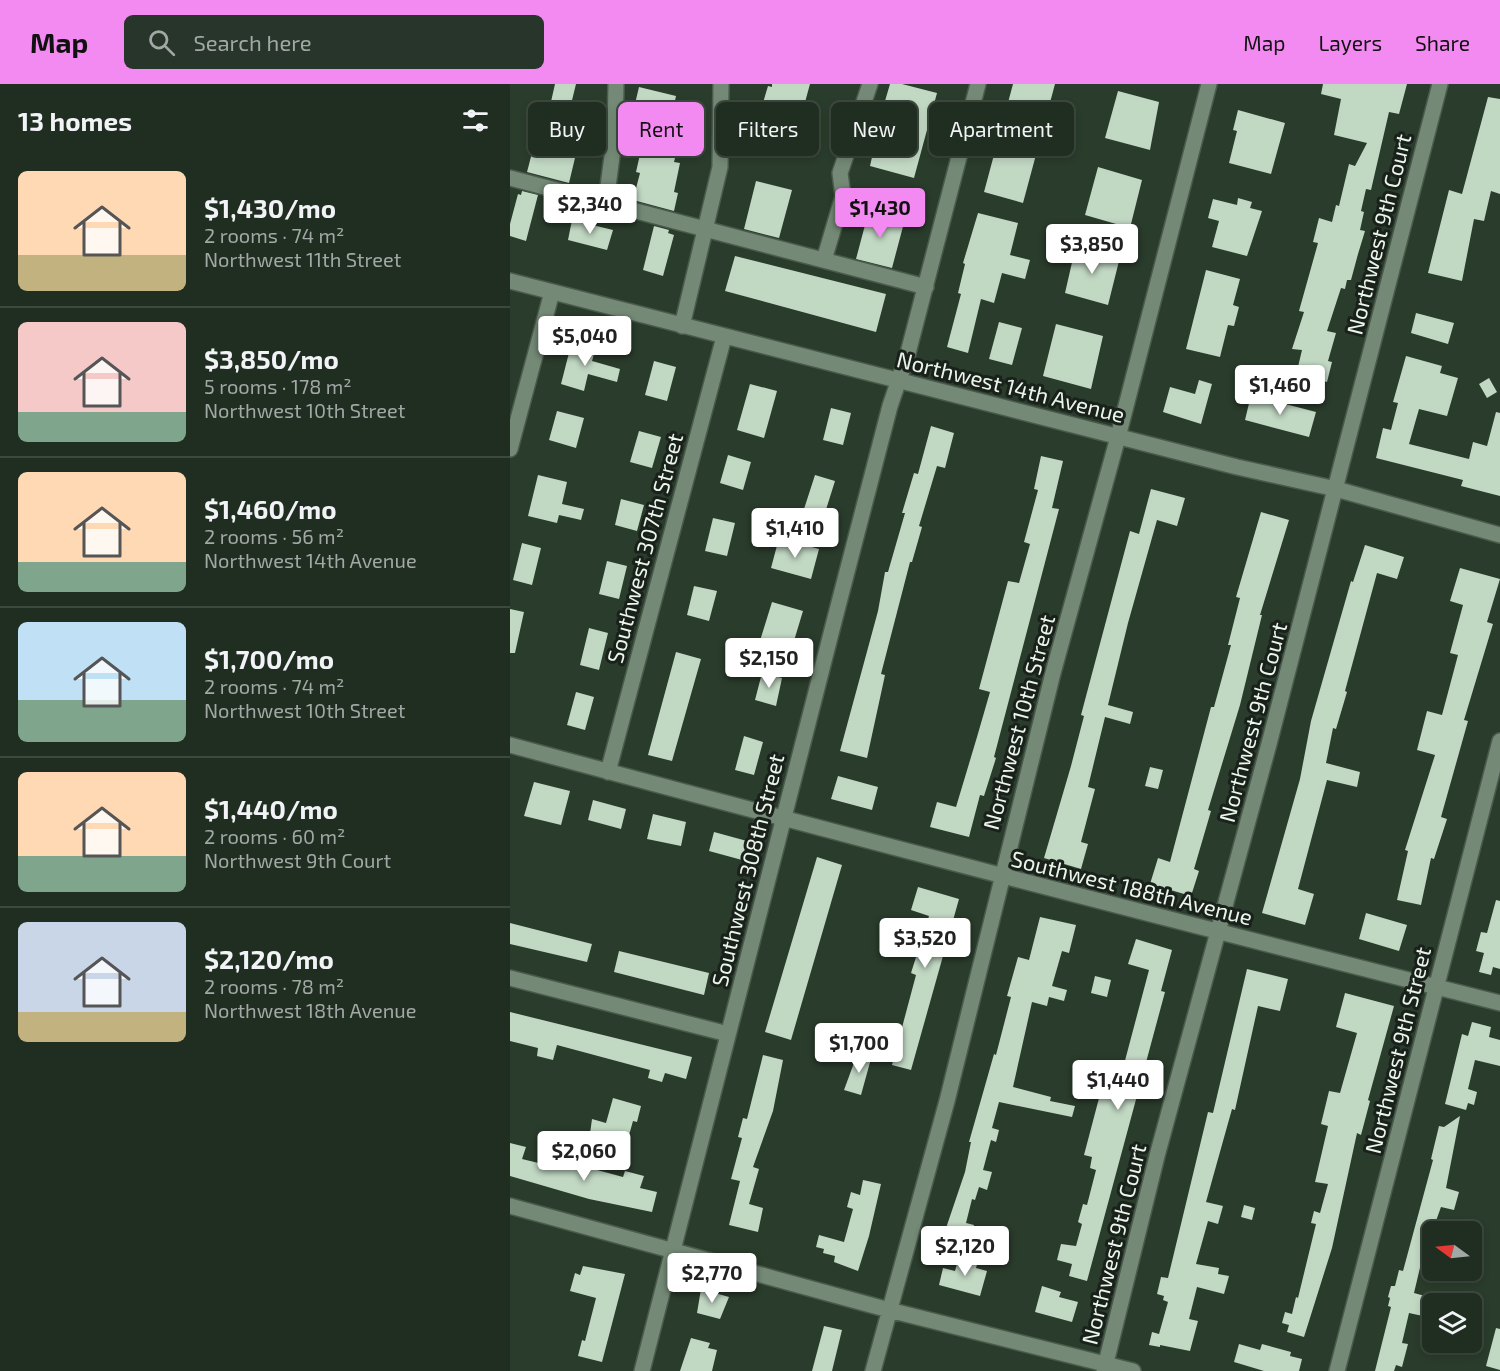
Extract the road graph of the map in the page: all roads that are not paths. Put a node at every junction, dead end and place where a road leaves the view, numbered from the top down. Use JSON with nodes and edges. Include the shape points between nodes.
{"nodes":[{"id":1,"x":616,"y":84,"type":"edge"},
{"id":2,"x":721,"y":84,"type":"edge"},
{"id":3,"x":870,"y":84,"type":"edge"},
{"id":4,"x":978,"y":84,"type":"edge"},
{"id":5,"x":1209,"y":84,"type":"edge"},
{"id":6,"x":1440,"y":84,"type":"edge"},
{"id":7,"x":510,"y":178,"type":"edge"},
{"id":8,"x":606,"y":202,"type":"junction"},
{"id":9,"x":705,"y":229,"type":"junction"},
{"id":10,"x":824,"y":260,"type":"junction"},
{"id":11,"x":510,"y":280,"type":"edge"},
{"id":12,"x":926,"y":287,"type":"junction"},
{"id":13,"x":552,"y":292,"type":"junction"},
{"id":14,"x":682,"y":326,"type":"junction"},
{"id":15,"x":724,"y":337,"type":"junction"},
{"id":16,"x":899,"y":381,"type":"junction"},
{"id":17,"x":1118,"y":437,"type":"junction"},
{"id":18,"x":510,"y":449,"type":"edge"},
{"id":19,"x":1336,"y":489,"type":"junction"},
{"id":20,"x":1500,"y":535,"type":"edge"},
{"id":21,"x":1500,"y":741,"type":"edge"},
{"id":22,"x":510,"y":745,"type":"edge"},
{"id":23,"x":608,"y":771,"type":"junction"},
{"id":24,"x":784,"y":817,"type":"junction"},
{"id":25,"x":1001,"y":877,"type":"junction"},
{"id":26,"x":1220,"y":933,"type":"junction"},
{"id":27,"x":510,"y":978,"type":"edge"},
{"id":28,"x":1436,"y":987,"type":"junction"},
{"id":29,"x":1500,"y":1003,"type":"edge"},
{"id":30,"x":728,"y":1034,"type":"junction"},
{"id":31,"x":510,"y":1206,"type":"edge"},
{"id":32,"x":673,"y":1251,"type":"junction"},
{"id":33,"x":889,"y":1310,"type":"junction"},
{"id":34,"x":1105,"y":1367,"type":"edge"},
{"id":35,"x":642,"y":1371,"type":"edge"},
{"id":36,"x":873,"y":1371,"type":"edge"},
{"id":37,"x":1133,"y":1371,"type":"edge"},
{"id":38,"x":1337,"y":1371,"type":"edge"}],
"edges":[{"from":1,"to":8,"type":"street","via":[[615,134]]},
{"from":2,"to":9,"type":"street","via":[[720,167]]},
{"from":3,"to":10,"type":"street","via":[[840,173],[843,196]]},
{"from":4,"to":12,"type":"street","name":"Southwest 308th Street"},
{"from":5,"to":17,"type":"street","name":"Northwest 10th Street"},
{"from":6,"to":19,"type":"street","name":"Northwest 9th Court"},
{"from":7,"to":8,"type":"street"},
{"from":8,"to":9,"type":"street"},
{"from":9,"to":10,"type":"street"},
{"from":9,"to":14,"type":"street"},
{"from":10,"to":12,"type":"street"},
{"from":11,"to":13,"type":"street","name":"Northwest 14th Avenue"},
{"from":12,"to":16,"type":"street","name":"Southwest 308th Street"},
{"from":13,"to":14,"type":"street","name":"Northwest 14th Avenue"},
{"from":13,"to":18,"type":"street"},
{"from":14,"to":15,"type":"street","name":"Northwest 14th Avenue"},
{"from":15,"to":16,"type":"street","name":"Northwest 14th Avenue"},
{"from":15,"to":23,"type":"street","name":"Southwest 307th Street"},
{"from":16,"to":17,"type":"street","name":"Northwest 14th Avenue"},
{"from":16,"to":24,"type":"street","name":"Southwest 308th Street"},
{"from":17,"to":19,"type":"street","name":"Northwest 14th Avenue"},
{"from":17,"to":25,"type":"street","name":"Northwest 10th Street"},
{"from":19,"to":20,"type":"street","name":"Northwest 14th Avenue"},
{"from":19,"to":26,"type":"street","name":"Northwest 9th Court"},
{"from":21,"to":28,"type":"street","name":"Northwest 9th Street"},
{"from":22,"to":23,"type":"street","name":"Southwest 188th Avenue"},
{"from":23,"to":24,"type":"street","name":"Southwest 188th Avenue"},
{"from":24,"to":25,"type":"street","name":"Southwest 188th Avenue"},
{"from":24,"to":30,"type":"street","name":"Southwest 308th Street"},
{"from":25,"to":26,"type":"street","name":"Southwest 188th Avenue"},
{"from":25,"to":33,"type":"street","name":"Northwest 10th Street","via":[[947,1101]]},
{"from":26,"to":28,"type":"street","name":"Southwest 188th Avenue"},
{"from":26,"to":34,"type":"street","name":"Northwest 9th Court","via":[[1157,1156]]},
{"from":27,"to":30,"type":"street"},
{"from":28,"to":29,"type":"street","name":"Southwest 188th Avenue"},
{"from":28,"to":38,"type":"street","name":"Northwest 9th Street"},
{"from":30,"to":32,"type":"street","name":"Southwest 308th Street"},
{"from":31,"to":32,"type":"street"},
{"from":32,"to":33,"type":"street"},
{"from":32,"to":35,"type":"street","name":"Southwest 308th Street"},
{"from":33,"to":34,"type":"street"},
{"from":33,"to":36,"type":"street","name":"Northwest 10th Street"},
{"from":34,"to":37,"type":"street"}]}
